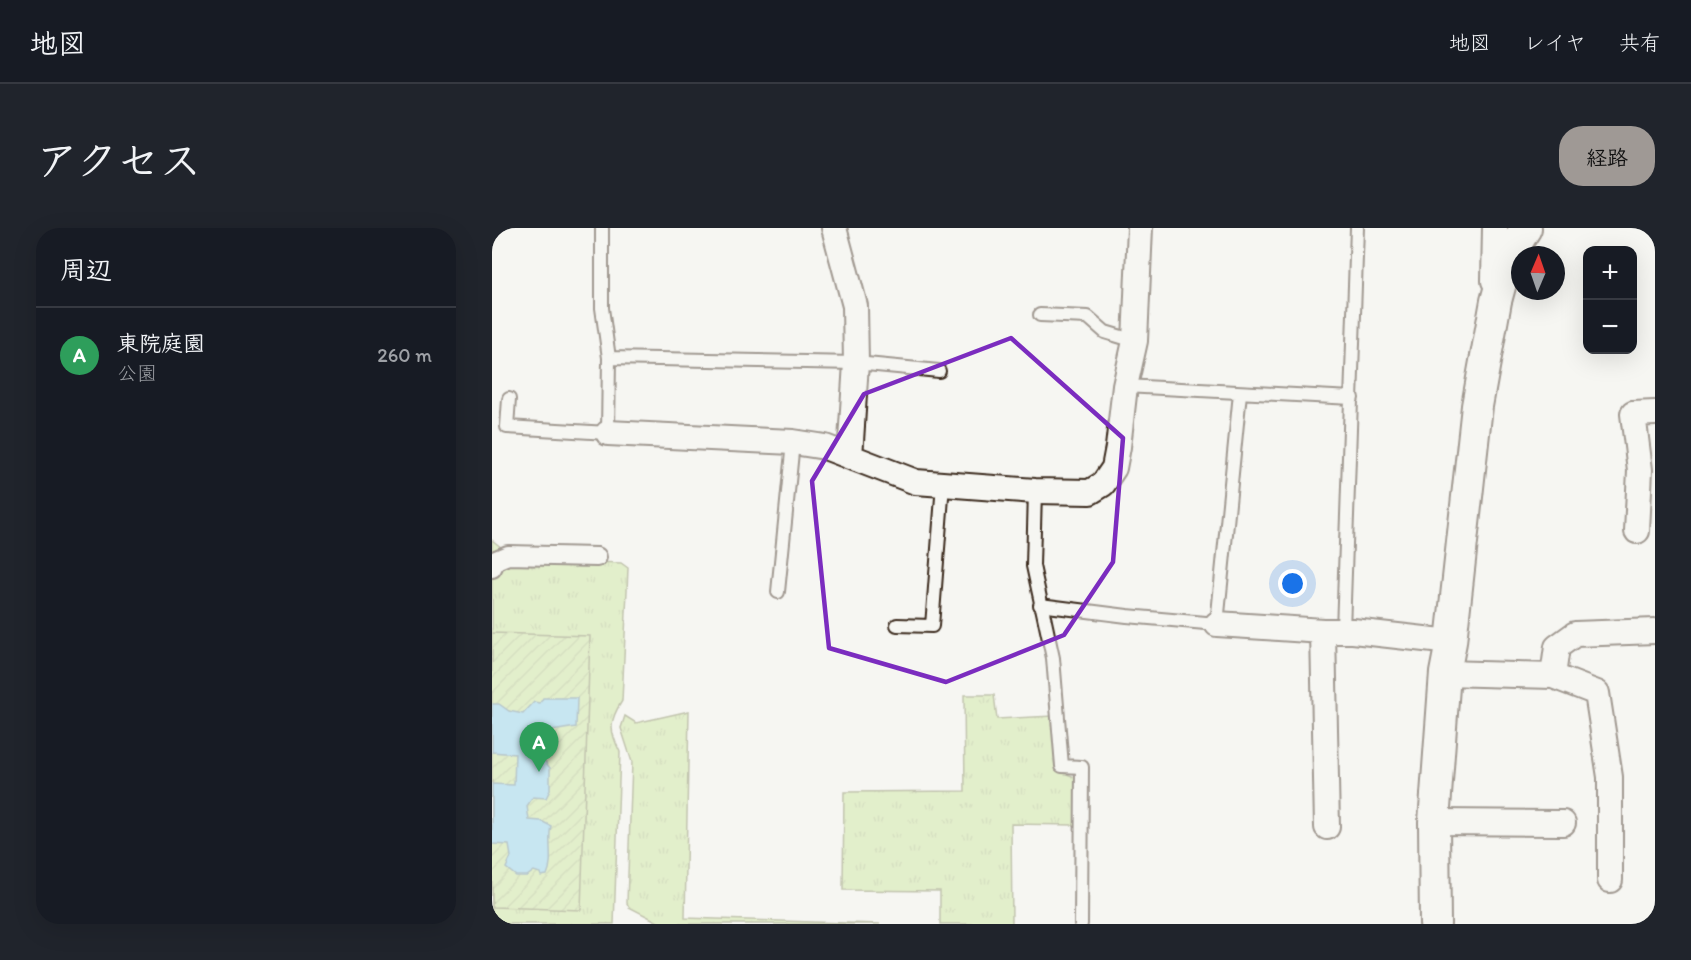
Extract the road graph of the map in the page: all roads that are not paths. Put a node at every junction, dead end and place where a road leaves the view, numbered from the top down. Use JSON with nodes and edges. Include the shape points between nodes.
{"nodes":[{"id":1,"x":602,"y":228,"type":"edge"},
{"id":2,"x":834,"y":228,"type":"edge"},
{"id":3,"x":1140,"y":228,"type":"edge"},
{"id":4,"x":1357,"y":228,"type":"edge"},
{"id":5,"x":1496,"y":228,"type":"edge"},
{"id":6,"x":1526,"y":228,"type":"edge"},
{"id":7,"x":1496,"y":301,"type":"junction"},
{"id":8,"x":1040,"y":315,"type":"dead end"},
{"id":9,"x":1135,"y":341,"type":"junction"},
{"id":10,"x":609,"y":358,"type":"junction"},
{"id":11,"x":856,"y":363,"type":"junction"},
{"id":12,"x":939,"y":371,"type":"dead end"},
{"id":13,"x":1125,"y":386,"type":"junction"},
{"id":14,"x":1240,"y":393,"type":"junction"},
{"id":15,"x":1352,"y":398,"type":"junction"},
{"id":16,"x":509,"y":399,"type":"dead end"},
{"id":17,"x":1655,"y":413,"type":"edge"},
{"id":18,"x":608,"y":433,"type":"junction"},
{"id":19,"x":793,"y":442,"type":"junction"},
{"id":20,"x":850,"y":457,"type":"junction"},
{"id":21,"x":943,"y":484,"type":"junction"},
{"id":22,"x":1035,"y":491,"type":"junction"},
{"id":23,"x":1637,"y":531,"type":"dead end"},
{"id":24,"x":597,"y":557,"type":"dead end"},
{"id":25,"x":492,"y":568,"type":"edge"},
{"id":26,"x":778,"y":592,"type":"dead end"},
{"id":27,"x":1040,"y":605,"type":"junction"},
{"id":28,"x":897,"y":624,"type":"dead end"},
{"id":29,"x":1217,"y":624,"type":"junction"},
{"id":30,"x":1333,"y":631,"type":"junction"},
{"id":31,"x":1655,"y":631,"type":"edge"},
{"id":32,"x":1451,"y":642,"type":"junction"},
{"id":33,"x":1444,"y":673,"type":"junction"},
{"id":34,"x":1552,"y":676,"type":"junction"},
{"id":35,"x":1434,"y":822,"type":"junction"},
{"id":36,"x":1563,"y":823,"type":"dead end"},
{"id":37,"x":1327,"y":827,"type":"dead end"},
{"id":38,"x":1616,"y":866,"type":"dead end"},
{"id":39,"x":1081,"y":924,"type":"edge"},
{"id":40,"x":1435,"y":924,"type":"edge"}],
"edges":[{"from":1,"to":10,"type":"lane","via":[[602,308]]},
{"from":2,"to":11,"type":"street","via":[[855,306]]},
{"from":3,"to":9,"type":"street"},
{"from":4,"to":15,"type":"lane"},
{"from":5,"to":7,"type":"street"},
{"from":6,"to":7,"type":"street","via":[[1508,256]]},
{"from":7,"to":32,"type":"street","via":[[1477,406]]},
{"from":8,"to":9,"type":"lane","via":[[1088,317],[1105,332]]},
{"from":9,"to":13,"type":"street"},
{"from":10,"to":11,"type":"lane"},
{"from":10,"to":18,"type":"lane"},
{"from":11,"to":12,"type":"lane"},
{"from":11,"to":20,"type":"street"},
{"from":13,"to":14,"type":"lane"},
{"from":13,"to":22,"type":"street","via":[[1114,468],[1103,484],[1090,492]]},
{"from":14,"to":15,"type":"lane"},
{"from":14,"to":29,"type":"lane"},
{"from":15,"to":30,"type":"lane"},
{"from":16,"to":18,"type":"lane","via":[[507,427]]},
{"from":17,"to":23,"type":"street","via":[[1633,414],[1640,470]]},
{"from":18,"to":19,"type":"street"},
{"from":19,"to":20,"type":"street","via":[[825,447]]},
{"from":19,"to":26,"type":"lane"},
{"from":20,"to":21,"type":"street","via":[[916,482]]},
{"from":21,"to":22,"type":"street"},
{"from":21,"to":28,"type":"lane","via":[[932,626]]},
{"from":22,"to":27,"type":"lane","via":[[1033,566]]},
{"from":24,"to":25,"type":"street","via":[[508,555],[496,560]]},
{"from":27,"to":29,"type":"lane"},
{"from":27,"to":39,"type":"lane","via":[[1053,658],[1062,766],[1082,766]]},
{"from":29,"to":30,"type":"street"},
{"from":30,"to":32,"type":"street"},
{"from":30,"to":37,"type":"street"},
{"from":31,"to":34,"type":"street","via":[[1575,634],[1557,646]]},
{"from":32,"to":33,"type":"street"},
{"from":33,"to":34,"type":"street"},
{"from":33,"to":35,"type":"street"},
{"from":34,"to":38,"type":"street","via":[[1597,693],[1610,777]]},
{"from":35,"to":36,"type":"street"},
{"from":35,"to":40,"type":"street"}]}
